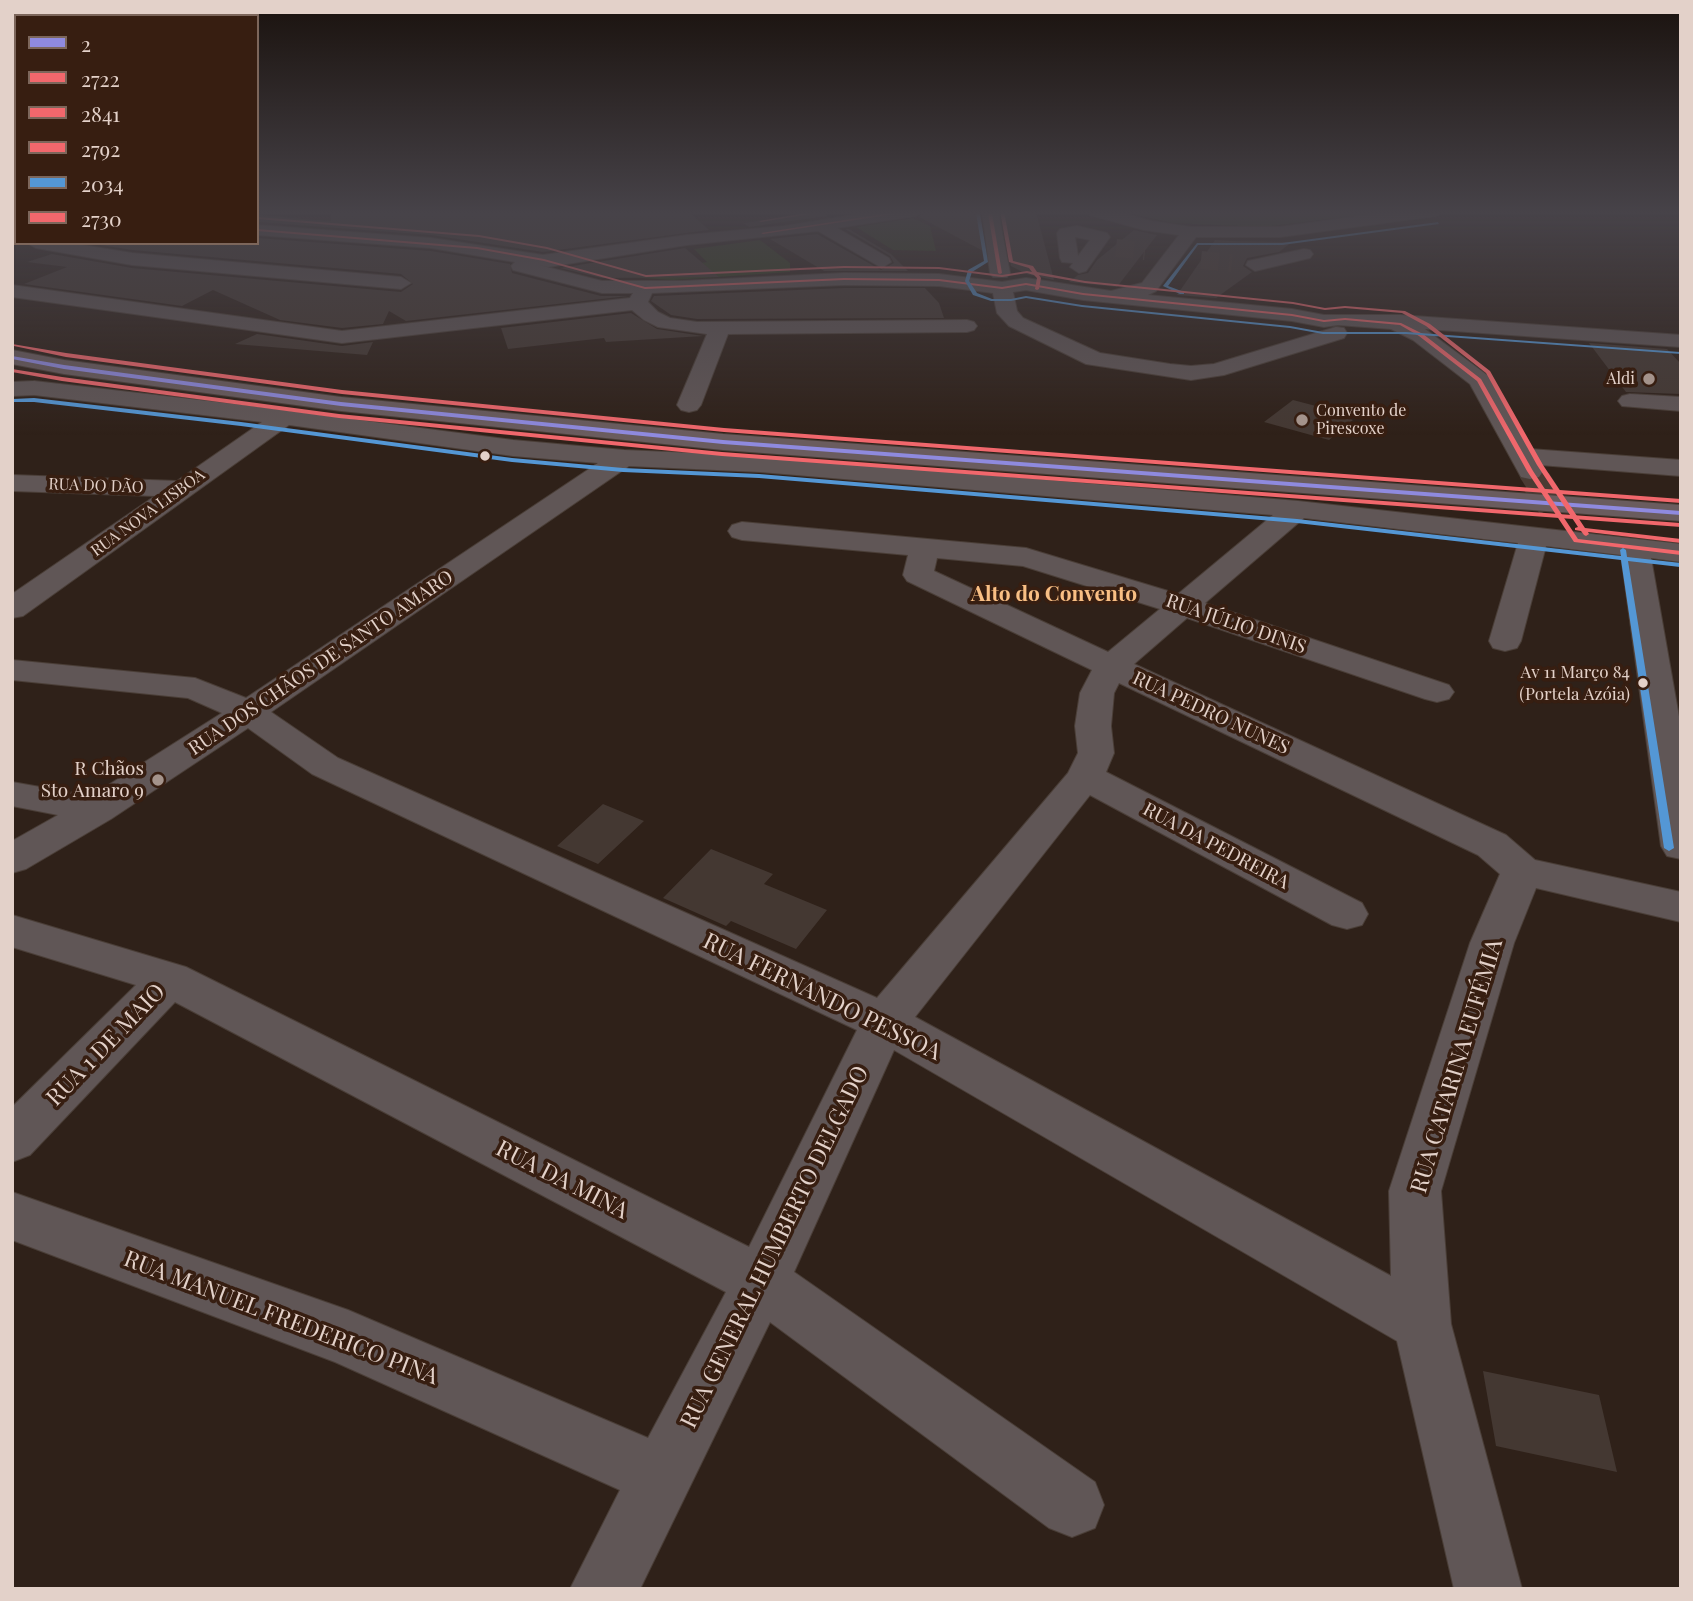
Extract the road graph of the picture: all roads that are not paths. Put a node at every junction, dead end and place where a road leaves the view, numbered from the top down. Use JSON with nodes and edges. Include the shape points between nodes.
{"nodes":[{"id":1,"x":239,"y":286,"type":"edge"},
{"id":2,"x":597,"y":286,"type":"edge"},
{"id":3,"x":625,"y":286,"type":"edge"},
{"id":4,"x":725,"y":286,"type":"edge"},
{"id":5,"x":739,"y":286,"type":"edge"},
{"id":6,"x":998,"y":286,"type":"edge"},
{"id":7,"x":1037,"y":286,"type":"edge"},
{"id":8,"x":1149,"y":287,"type":"joint"},
{"id":9,"x":232,"y":289,"type":"dead end"},
{"id":10,"x":12,"y":291,"type":"edge"},
{"id":11,"x":641,"y":296,"type":"junction"},
{"id":12,"x":1106,"y":297,"type":"junction"},
{"id":13,"x":209,"y":301,"type":"dead end"},
{"id":14,"x":1177,"y":304,"type":"junction"},
{"id":15,"x":182,"y":314,"type":"junction"},
{"id":16,"x":967,"y":326,"type":"dead end"},
{"id":17,"x":746,"y":327,"type":"junction"},
{"id":18,"x":1330,"y":327,"type":"junction"},
{"id":19,"x":720,"y":328,"type":"junction"},
{"id":20,"x":1489,"y":328,"type":"junction"},
{"id":21,"x":1379,"y":329,"type":"junction"},
{"id":22,"x":1414,"y":334,"type":"junction"},
{"id":23,"x":12,"y":339,"type":"edge"},
{"id":24,"x":1681,"y":341,"type":"edge"},
{"id":25,"x":12,"y":357,"type":"edge"},
{"id":26,"x":1450,"y":357,"type":"junction"},
{"id":27,"x":12,"y":389,"type":"edge"},
{"id":28,"x":1630,"y":401,"type":"dead end"},
{"id":29,"x":1681,"y":404,"type":"edge"},
{"id":30,"x":689,"y":405,"type":"dead end"},
{"id":31,"x":284,"y":418,"type":"junction"},
{"id":32,"x":624,"y":458,"type":"junction"},
{"id":33,"x":1681,"y":468,"type":"edge"},
{"id":34,"x":12,"y":483,"type":"edge"},
{"id":35,"x":181,"y":489,"type":"junction"},
{"id":36,"x":1681,"y":492,"type":"edge"},
{"id":37,"x":1298,"y":509,"type":"junction"},
{"id":38,"x":1681,"y":513,"type":"edge"},
{"id":39,"x":1559,"y":516,"type":"tunnel mouth"},
{"id":40,"x":742,"y":531,"type":"dead end"},
{"id":41,"x":1534,"y":537,"type":"junction"},
{"id":42,"x":1576,"y":541,"type":"junction"},
{"id":43,"x":1635,"y":548,"type":"junction"},
{"id":44,"x":924,"y":550,"type":"junction"},
{"id":45,"x":1681,"y":552,"type":"edge"},
{"id":46,"x":12,"y":572,"type":"edge"},
{"id":47,"x":62,"y":574,"type":"junction"},
{"id":48,"x":1183,"y":606,"type":"junction"},
{"id":49,"x":12,"y":609,"type":"edge"},
{"id":50,"x":1505,"y":641,"type":"dead end"},
{"id":51,"x":1111,"y":666,"type":"junction"},
{"id":52,"x":12,"y":670,"type":"edge"},
{"id":53,"x":1437,"y":692,"type":"dead end"},
{"id":54,"x":248,"y":712,"type":"junction"},
{"id":55,"x":1085,"y":777,"type":"junction"},
{"id":56,"x":12,"y":794,"type":"edge"},
{"id":57,"x":97,"y":810,"type":"junction"},
{"id":58,"x":1681,"y":846,"type":"edge"},
{"id":59,"x":12,"y":859,"type":"edge"},
{"id":60,"x":1522,"y":871,"type":"junction"},
{"id":61,"x":1681,"y":907,"type":"edge"},
{"id":62,"x":1347,"y":914,"type":"dead end"},
{"id":63,"x":12,"y":931,"type":"edge"},
{"id":64,"x":170,"y":979,"type":"junction"},
{"id":65,"x":884,"y":1022,"type":"junction"},
{"id":66,"x":12,"y":1140,"type":"edge"},
{"id":67,"x":12,"y":1216,"type":"edge"},
{"id":68,"x":761,"y":1282,"type":"junction"},
{"id":69,"x":1422,"y":1324,"type":"junction"},
{"id":70,"x":662,"y":1476,"type":"junction"},
{"id":71,"x":1072,"y":1504,"type":"dead end"},
{"id":72,"x":604,"y":1589,"type":"edge"},
{"id":73,"x":1488,"y":1589,"type":"edge"}],
"edges":[{"from":1,"to":9,"type":"street"},
{"from":2,"to":11,"type":"street"},
{"from":3,"to":11,"type":"street"},
{"from":4,"to":11,"type":"street"},
{"from":5,"to":17,"type":"street"},
{"from":6,"to":18,"type":"street","via":[[1007,313],[1016,322],[1094,359],[1170,371],[1216,370]]},
{"from":7,"to":12,"type":"street"},
{"from":8,"to":12,"type":"street"},
{"from":8,"to":14,"type":"street"},
{"from":10,"to":15,"type":"street"},
{"from":11,"to":15,"type":"street","via":[[349,337]]},
{"from":11,"to":19,"type":"street","via":[[665,323]]},
{"from":12,"to":14,"type":"street"},
{"from":13,"to":15,"type":"street"},
{"from":14,"to":18,"type":"street","via":[[1292,315]]},
{"from":16,"to":17,"type":"street"},
{"from":17,"to":19,"type":"street"},
{"from":18,"to":21,"type":"street"},
{"from":19,"to":30,"type":"street"},
{"from":20,"to":21,"type":"street"},
{"from":20,"to":22,"type":"street"},
{"from":20,"to":24,"type":"street"},
{"from":21,"to":22,"type":"street"},
{"from":21,"to":26,"type":"street"},
{"from":22,"to":26,"type":"street"},
{"from":23,"to":36,"type":"highway","via":[[364,388],[723,423]]},
{"from":25,"to":38,"type":"highway","via":[[341,404],[723,442]]},
{"from":26,"to":33,"type":"street","via":[[1479,380],[1526,464]]},
{"from":27,"to":31,"type":"street"},
{"from":28,"to":29,"type":"street"},
{"from":31,"to":32,"type":"street"},
{"from":31,"to":35,"type":"street","name":"RUA NOVA LISBOA"},
{"from":32,"to":37,"type":"street","via":[[772,465]]},
{"from":32,"to":54,"type":"street","name":"RUA DOS CHÃOS DE SANTO AMARO"},
{"from":34,"to":35,"type":"street","name":"RUA DO DÃO"},
{"from":35,"to":47,"type":"street","name":"RUA NOVA LISBOA"},
{"from":37,"to":41,"type":"street"},
{"from":37,"to":48,"type":"street","name":"RUA GENERAL HUMBERTO DELGADO"},
{"from":39,"to":42,"type":"street"},
{"from":40,"to":44,"type":"street","name":"RUA JÚLIO DINIS"},
{"from":41,"to":42,"type":"street"},
{"from":41,"to":50,"type":"street"},
{"from":42,"to":43,"type":"street"},
{"from":43,"to":45,"type":"street"},
{"from":43,"to":58,"type":"street"},
{"from":44,"to":48,"type":"street","name":"RUA JÚLIO DINIS","via":[[1026,557]]},
{"from":44,"to":51,"type":"street","name":"RUA PEDRO NUNES","via":[[918,575]]},
{"from":46,"to":47,"type":"street"},
{"from":47,"to":49,"type":"street","name":"RUA NOVA LISBOA"},
{"from":48,"to":51,"type":"street","name":"RUA GENERAL HUMBERTO DELGADO"},
{"from":48,"to":53,"type":"street","name":"RUA JÚLIO DINIS"},
{"from":51,"to":55,"type":"street","name":"RUA GENERAL HUMBERTO DELGADO","via":[[1097,693],[1096,754]]},
{"from":51,"to":60,"type":"street","name":"RUA PEDRO NUNES","via":[[1492,845]]},
{"from":52,"to":54,"type":"street","name":"RUA FERNANDO PESSOA","via":[[195,688]]},
{"from":54,"to":57,"type":"street","name":"RUA DOS CHÃOS DE SANTO AMARO"},
{"from":54,"to":65,"type":"street","name":"RUA FERNANDO PESSOA","via":[[325,766]]},
{"from":55,"to":62,"type":"street","name":"RUA DA PEDREIRA"},
{"from":55,"to":65,"type":"street","name":"RUA GENERAL HUMBERTO DELGADO"},
{"from":56,"to":57,"type":"street"},
{"from":57,"to":59,"type":"street","name":"RUA DOS CHÃOS DE SANTO AMARO"},
{"from":60,"to":61,"type":"street"},
{"from":60,"to":69,"type":"street","name":"RUA CATARINA EUFÉMIA","via":[[1492,943],[1415,1191]]},
{"from":63,"to":64,"type":"street","name":"RUA DA MINA"},
{"from":64,"to":66,"type":"street","name":"RUA 1 DE MAIO"},
{"from":64,"to":68,"type":"street","name":"RUA DA MINA"},
{"from":65,"to":68,"type":"street","name":"RUA GENERAL HUMBERTO DELGADO"},
{"from":65,"to":69,"type":"street","name":"RUA FERNANDO PESSOA"},
{"from":67,"to":70,"type":"street","name":"RUA MANUEL FREDERICO PINA","via":[[348,1339]]},
{"from":68,"to":70,"type":"street","name":"RUA GENERAL HUMBERTO DELGADO"},
{"from":68,"to":71,"type":"street","name":"RUA DA MINA"},
{"from":69,"to":73,"type":"street","name":"RUA CATARINA EUFÉMIA"},
{"from":70,"to":72,"type":"street","name":"RUA GENERAL HUMBERTO DELGADO"}]}
